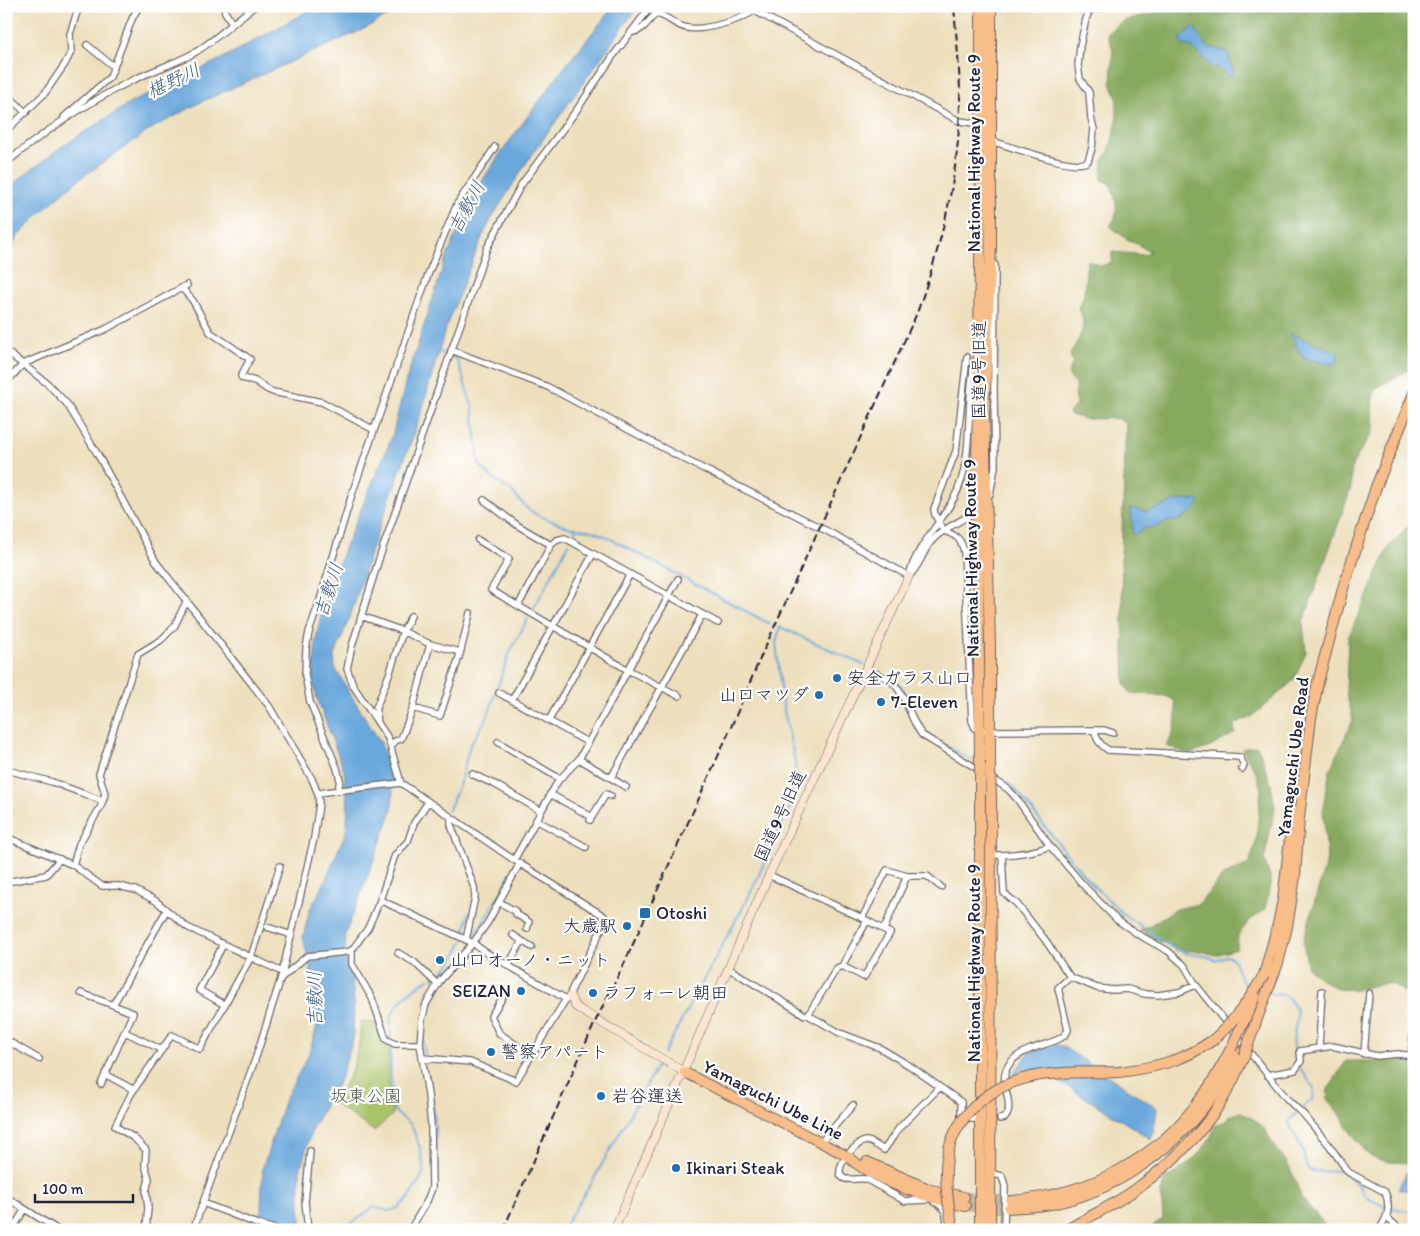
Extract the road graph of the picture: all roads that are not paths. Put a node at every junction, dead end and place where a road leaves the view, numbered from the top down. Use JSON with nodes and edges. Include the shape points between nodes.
{"nodes":[{"id":1,"x":79,"y":6,"type":"edge"},
{"id":2,"x":139,"y":6,"type":"edge"},
{"id":3,"x":224,"y":6,"type":"edge"},
{"id":4,"x":255,"y":6,"type":"edge"},
{"id":5,"x":651,"y":6,"type":"edge"},
{"id":6,"x":981,"y":6,"type":"edge"},
{"id":7,"x":991,"y":6,"type":"edge"},
{"id":8,"x":1107,"y":6,"type":"edge"},
{"id":9,"x":1089,"y":8,"type":"edge"},
{"id":10,"x":756,"y":9,"type":"edge"},
{"id":11,"x":232,"y":23,"type":"junction"},
{"id":12,"x":633,"y":32,"type":"junction"},
{"id":13,"x":87,"y":45,"type":"dead end"},
{"id":14,"x":114,"y":67,"type":"junction"},
{"id":15,"x":6,"y":94,"type":"edge"},
{"id":16,"x":26,"y":113,"type":"junction"},
{"id":17,"x":981,"y":124,"type":"junction"},
{"id":18,"x":51,"y":128,"type":"junction"},
{"id":19,"x":6,"y":131,"type":"edge"},
{"id":20,"x":991,"y":141,"type":"junction"},
{"id":21,"x":495,"y":147,"type":"dead end"},
{"id":22,"x":6,"y":163,"type":"edge"},
{"id":23,"x":991,"y":246,"type":"junction"},
{"id":24,"x":978,"y":350,"type":"junction"},
{"id":25,"x":6,"y":351,"type":"edge"},
{"id":26,"x":451,"y":351,"type":"junction"},
{"id":27,"x":967,"y":357,"type":"dead end"},
{"id":28,"x":23,"y":364,"type":"junction"},
{"id":29,"x":6,"y":383,"type":"edge"},
{"id":30,"x":1414,"y":385,"type":"edge"},
{"id":31,"x":1414,"y":394,"type":"edge"},
{"id":32,"x":374,"y":430,"type":"junction"},
{"id":33,"x":990,"y":494,"type":"dead end"},
{"id":34,"x":484,"y":500,"type":"dead end"},
{"id":35,"x":972,"y":514,"type":"dead end"},
{"id":36,"x":938,"y":521,"type":"junction"},
{"id":37,"x":944,"y":531,"type":"junction"},
{"id":38,"x":478,"y":540,"type":"dead end"},
{"id":39,"x":551,"y":545,"type":"junction"},
{"id":40,"x":593,"y":554,"type":"junction"},
{"id":41,"x":630,"y":574,"type":"junction"},
{"id":42,"x":909,"y":576,"type":"junction"},
{"id":43,"x":678,"y":579,"type":"dead end"},
{"id":44,"x":669,"y":596,"type":"junction"},
{"id":45,"x":187,"y":600,"type":"junction"},
{"id":46,"x":518,"y":606,"type":"junction"},
{"id":47,"x":470,"y":613,"type":"dead end"},
{"id":48,"x":702,"y":614,"type":"junction"},
{"id":49,"x":361,"y":616,"type":"junction"},
{"id":50,"x":411,"y":616,"type":"dead end"},
{"id":51,"x":718,"y":623,"type":"dead end"},
{"id":52,"x":552,"y":627,"type":"junction"},
{"id":53,"x":403,"y":631,"type":"junction"},
{"id":54,"x":430,"y":644,"type":"junction"},
{"id":55,"x":590,"y":648,"type":"junction"},
{"id":56,"x":460,"y":652,"type":"junction"},
{"id":57,"x":628,"y":670,"type":"junction"},
{"id":58,"x":867,"y":670,"type":"junction"},
{"id":59,"x":662,"y":688,"type":"junction"},
{"id":60,"x":499,"y":693,"type":"dead end"},
{"id":61,"x":679,"y":696,"type":"dead end"},
{"id":62,"x":512,"y":700,"type":"junction"},
{"id":63,"x":413,"y":708,"type":"junction"},
{"id":64,"x":549,"y":720,"type":"junction"},
{"id":65,"x":379,"y":725,"type":"junction"},
{"id":66,"x":1095,"y":730,"type":"junction"},
{"id":67,"x":985,"y":731,"type":"junction"},
{"id":68,"x":1113,"y":733,"type":"dead end"},
{"id":69,"x":498,"y":742,"type":"dead end"},
{"id":70,"x":587,"y":742,"type":"junction"},
{"id":71,"x":391,"y":747,"type":"junction"},
{"id":72,"x":579,"y":759,"type":"junction"},
{"id":73,"x":6,"y":768,"type":"edge"},
{"id":74,"x":1242,"y":769,"type":"dead end"},
{"id":75,"x":472,"y":774,"type":"dead end"},
{"id":76,"x":611,"y":778,"type":"junction"},
{"id":77,"x":560,"y":779,"type":"junction"},
{"id":78,"x":398,"y":784,"type":"junction"},
{"id":79,"x":626,"y":787,"type":"dead end"},
{"id":80,"x":338,"y":790,"type":"junction"},
{"id":81,"x":318,"y":794,"type":"junction"},
{"id":82,"x":550,"y":794,"type":"junction"},
{"id":83,"x":606,"y":794,"type":"dead end"},
{"id":84,"x":103,"y":801,"type":"junction"},
{"id":85,"x":428,"y":802,"type":"junction"},
{"id":86,"x":541,"y":811,"type":"junction"},
{"id":87,"x":451,"y":817,"type":"junction"},
{"id":88,"x":536,"y":820,"type":"junction"},
{"id":89,"x":6,"y":838,"type":"edge"},
{"id":90,"x":1050,"y":846,"type":"junction"},
{"id":91,"x":586,"y":847,"type":"dead end"},
{"id":92,"x":991,"y":855,"type":"junction"},
{"id":93,"x":1002,"y":855,"type":"junction"},
{"id":94,"x":60,"y":859,"type":"junction"},
{"id":95,"x":517,"y":861,"type":"junction"},
{"id":96,"x":73,"y":865,"type":"junction"},
{"id":97,"x":280,"y":866,"type":"dead end"},
{"id":98,"x":769,"y":875,"type":"junction"},
{"id":99,"x":907,"y":876,"type":"junction"},
{"id":100,"x":6,"y":882,"type":"edge"},
{"id":101,"x":941,"y":887,"type":"dead end"},
{"id":102,"x":380,"y":900,"type":"junction"},
{"id":103,"x":499,"y":902,"type":"junction"},
{"id":104,"x":166,"y":911,"type":"junction"},
{"id":105,"x":865,"y":919,"type":"junction"},
{"id":106,"x":267,"y":927,"type":"dead end"},
{"id":107,"x":527,"y":928,"type":"dead end"},
{"id":108,"x":884,"y":929,"type":"junction"},
{"id":109,"x":292,"y":935,"type":"junction"},
{"id":110,"x":513,"y":935,"type":"dead end"},
{"id":111,"x":466,"y":940,"type":"junction"},
{"id":112,"x":522,"y":941,"type":"junction"},
{"id":113,"x":473,"y":943,"type":"junction"},
{"id":114,"x":223,"y":944,"type":"junction"},
{"id":115,"x":532,"y":947,"type":"dead end"},
{"id":116,"x":350,"y":951,"type":"junction"},
{"id":117,"x":398,"y":953,"type":"dead end"},
{"id":118,"x":251,"y":957,"type":"junction"},
{"id":119,"x":508,"y":965,"type":"junction"},
{"id":120,"x":842,"y":966,"type":"junction"},
{"id":121,"x":728,"y":968,"type":"junction"},
{"id":122,"x":282,"y":975,"type":"junction"},
{"id":123,"x":1070,"y":977,"type":"junction"},
{"id":124,"x":1268,"y":977,"type":"junction"},
{"id":125,"x":438,"y":984,"type":"junction"},
{"id":126,"x":1196,"y":985,"type":"junction"},
{"id":127,"x":1322,"y":991,"type":"dead end"},
{"id":128,"x":81,"y":993,"type":"dead end"},
{"id":129,"x":1369,"y":993,"type":"dead end"},
{"id":130,"x":503,"y":997,"type":"dead end"},
{"id":131,"x":568,"y":998,"type":"junction"},
{"id":132,"x":114,"y":1005,"type":"junction"},
{"id":133,"x":225,"y":1005,"type":"junction"},
{"id":134,"x":808,"y":1015,"type":"junction"},
{"id":135,"x":1414,"y":1024,"type":"edge"},
{"id":136,"x":125,"y":1032,"type":"junction"},
{"id":137,"x":6,"y":1040,"type":"edge"},
{"id":138,"x":420,"y":1044,"type":"junction"},
{"id":139,"x":1318,"y":1047,"type":"junction"},
{"id":140,"x":162,"y":1050,"type":"junction"},
{"id":141,"x":1238,"y":1053,"type":"junction"},
{"id":142,"x":1364,"y":1054,"type":"junction"},
{"id":143,"x":532,"y":1056,"type":"junction"},
{"id":144,"x":1412,"y":1056,"type":"edge"},
{"id":145,"x":422,"y":1058,"type":"junction"},
{"id":146,"x":39,"y":1059,"type":"dead end"},
{"id":147,"x":684,"y":1072,"type":"junction"},
{"id":148,"x":105,"y":1074,"type":"junction"},
{"id":149,"x":1267,"y":1075,"type":"junction"},
{"id":150,"x":101,"y":1084,"type":"dead end"},
{"id":151,"x":940,"y":1087,"type":"junction"},
{"id":152,"x":134,"y":1090,"type":"junction"},
{"id":153,"x":853,"y":1105,"type":"dead end"},
{"id":154,"x":974,"y":1119,"type":"dead end"},
{"id":155,"x":1000,"y":1119,"type":"dead end"},
{"id":156,"x":821,"y":1142,"type":"junction"},
{"id":157,"x":310,"y":1151,"type":"dead end"},
{"id":158,"x":847,"y":1156,"type":"junction"},
{"id":159,"x":986,"y":1173,"type":"junction"},
{"id":160,"x":6,"y":1197,"type":"edge"},
{"id":161,"x":964,"y":1202,"type":"tunnel mouth"},
{"id":162,"x":203,"y":1203,"type":"junction"},
{"id":163,"x":1010,"y":1205,"type":"tunnel mouth"},
{"id":164,"x":25,"y":1209,"type":"junction"},
{"id":165,"x":1387,"y":1218,"type":"junction"},
{"id":166,"x":12,"y":1230,"type":"edge"},
{"id":167,"x":58,"y":1230,"type":"edge"},
{"id":168,"x":146,"y":1230,"type":"edge"},
{"id":169,"x":193,"y":1230,"type":"edge"},
{"id":170,"x":278,"y":1230,"type":"edge"},
{"id":171,"x":308,"y":1230,"type":"edge"},
{"id":172,"x":410,"y":1230,"type":"edge"},
{"id":173,"x":614,"y":1230,"type":"edge"},
{"id":174,"x":947,"y":1230,"type":"edge"},
{"id":175,"x":953,"y":1230,"type":"edge"},
{"id":176,"x":980,"y":1230,"type":"edge"},
{"id":177,"x":990,"y":1230,"type":"edge"},
{"id":178,"x":1004,"y":1230,"type":"edge"},
{"id":179,"x":1067,"y":1230,"type":"edge"},
{"id":180,"x":1379,"y":1230,"type":"edge"},
{"id":181,"x":1401,"y":1230,"type":"edge"}],
"edges":[{"from":1,"to":16,"type":"street","via":[[70,34],[71,52],[45,94]]},
{"from":2,"to":14,"type":"street"},
{"from":3,"to":11,"type":"street"},
{"from":4,"to":11,"type":"street"},
{"from":5,"to":12,"type":"street"},
{"from":6,"to":17,"type":"highway","name":"National Highway Route 9"},
{"from":7,"to":20,"type":"highway","name":"National Highway Route 9"},
{"from":8,"to":9,"type":"street"},
{"from":9,"to":20,"type":"street","via":[[1078,66],[1080,79],[1089,92],[1094,130],[1088,161],[1082,164],[1052,160]]},
{"from":10,"to":12,"type":"street","via":[[717,26],[700,29],[675,24],[656,14]]},
{"from":10,"to":17,"type":"street","via":[[959,121]]},
{"from":11,"to":18,"type":"street","via":[[195,52],[134,79]]},
{"from":12,"to":26,"type":"street","via":[[612,56],[521,185],[487,248]]},
{"from":13,"to":14,"type":"street"},
{"from":14,"to":18,"type":"street","via":[[105,82]]},
{"from":15,"to":16,"type":"street"},
{"from":16,"to":19,"type":"street"},
{"from":17,"to":24,"type":"highway","name":"National Highway Route 9"},
{"from":18,"to":22,"type":"street"},
{"from":20,"to":23,"type":"highway","name":"National Highway Route 9"},
{"from":21,"to":32,"type":"street","via":[[457,204],[429,272]]},
{"from":23,"to":33,"type":"street","name":"国道9号旧道","via":[[995,265],[995,467]]},
{"from":23,"to":67,"type":"highway","name":"National Highway Route 9","via":[[984,414],[989,575]]},
{"from":24,"to":36,"type":"street","name":"国道9号旧道","via":[[971,386],[966,465],[955,497]]},
{"from":24,"to":67,"type":"highway","name":"National Highway Route 9","via":[[977,464]]},
{"from":25,"to":28,"type":"street"},
{"from":26,"to":42,"type":"street","via":[[548,387]]},
{"from":26,"to":49,"type":"street"},
{"from":27,"to":36,"type":"street","via":[[956,451],[934,509]]},
{"from":28,"to":29,"type":"street"},
{"from":28,"to":32,"type":"street","via":[[106,329],[184,287],[210,332],[250,359],[242,378],[256,381],[273,392],[322,402]]},
{"from":28,"to":45,"type":"street","via":[[67,404],[156,562]]},
{"from":30,"to":124,"type":"highway","name":"Yamaguchi Ube Road","via":[[1373,484],[1315,672],[1302,742],[1283,900]]},
{"from":31,"to":124,"type":"highway","name":"Yamaguchi Ube Road","via":[[1376,487],[1344,585],[1318,682],[1300,809],[1292,898],[1283,946]]},
{"from":32,"to":80,"type":"street","via":[[306,649],[305,675],[310,702],[337,768]]},
{"from":34,"to":39,"type":"street"},
{"from":35,"to":37,"type":"street","name":"国道9号旧道"},
{"from":36,"to":37,"type":"street"},
{"from":36,"to":42,"type":"street","name":"国道9号旧道"},
{"from":37,"to":42,"type":"street","name":"国道9号旧道","via":[[930,543]]},
{"from":37,"to":67,"type":"street","via":[[955,535],[963,545],[972,721],[975,728]]},
{"from":38,"to":46,"type":"street","via":[[509,559],[491,590]]},
{"from":39,"to":40,"type":"street","via":[[564,538]]},
{"from":39,"to":46,"type":"street"},
{"from":40,"to":41,"type":"street"},
{"from":40,"to":52,"type":"street"},
{"from":41,"to":44,"type":"street"},
{"from":41,"to":55,"type":"street"},
{"from":42,"to":58,"type":"street","name":"国道9号旧道"},
{"from":43,"to":44,"type":"street"},
{"from":44,"to":48,"type":"street"},
{"from":44,"to":57,"type":"street"},
{"from":45,"to":81,"type":"street","via":[[268,706]]},
{"from":45,"to":84,"type":"street","via":[[174,627],[161,640],[138,654],[99,774],[105,794]]},
{"from":46,"to":52,"type":"street"},
{"from":47,"to":56,"type":"street"},
{"from":48,"to":51,"type":"street"},
{"from":48,"to":59,"type":"street"},
{"from":49,"to":53,"type":"street"},
{"from":49,"to":65,"type":"street","via":[[347,669],[354,687]]},
{"from":50,"to":53,"type":"street"},
{"from":52,"to":55,"type":"street"},
{"from":52,"to":62,"type":"street"},
{"from":53,"to":54,"type":"street"},
{"from":53,"to":65,"type":"street","via":[[376,708]]},
{"from":54,"to":56,"type":"street"},
{"from":54,"to":63,"type":"street"},
{"from":55,"to":57,"type":"street"},
{"from":55,"to":64,"type":"street"},
{"from":56,"to":63,"type":"street","via":[[440,716]]},
{"from":57,"to":59,"type":"street"},
{"from":57,"to":70,"type":"street"},
{"from":58,"to":90,"type":"street","via":[[896,685],[922,735],[1009,790]]},
{"from":58,"to":98,"type":"street","name":"国道9号旧道"},
{"from":59,"to":61,"type":"street"},
{"from":59,"to":76,"type":"street"},
{"from":60,"to":62,"type":"street"},
{"from":62,"to":64,"type":"street"},
{"from":63,"to":71,"type":"street","via":[[401,739]]},
{"from":64,"to":70,"type":"street"},
{"from":65,"to":71,"type":"street"},
{"from":66,"to":67,"type":"street"},
{"from":66,"to":68,"type":"street"},
{"from":66,"to":74,"type":"street","via":[[1103,747],[1108,750],[1240,757],[1244,765]]},
{"from":67,"to":92,"type":"highway","name":"National Highway Route 9","bridge":true,"via":[[990,767]]},
{"from":67,"to":159,"type":"highway","name":"National Highway Route 9","bridge":true,"via":[[980,762],[980,794]]},
{"from":69,"to":77,"type":"street"},
{"from":70,"to":72,"type":"street"},
{"from":71,"to":78,"type":"street"},
{"from":72,"to":76,"type":"street"},
{"from":72,"to":77,"type":"street"},
{"from":73,"to":84,"type":"street"},
{"from":75,"to":86,"type":"street"},
{"from":76,"to":79,"type":"street"},
{"from":77,"to":82,"type":"street"},
{"from":78,"to":80,"type":"street"},
{"from":78,"to":85,"type":"street"},
{"from":80,"to":81,"type":"street"},
{"from":81,"to":109,"type":"street","via":[[314,838]]},
{"from":82,"to":83,"type":"street","via":[[591,819]]},
{"from":82,"to":86,"type":"street"},
{"from":84,"to":96,"type":"street","via":[[79,844]]},
{"from":85,"to":87,"type":"street"},
{"from":85,"to":102,"type":"street","via":[[414,823],[408,841],[395,855]]},
{"from":86,"to":88,"type":"street"},
{"from":87,"to":95,"type":"street"},
{"from":87,"to":111,"type":"street","via":[[474,887]]},
{"from":88,"to":91,"type":"street"},
{"from":88,"to":95,"type":"street"},
{"from":89,"to":94,"type":"street"},
{"from":90,"to":93,"type":"street"},
{"from":90,"to":126,"type":"street","via":[[1117,920],[1184,965]]},
{"from":92,"to":93,"type":"street"},
{"from":92,"to":159,"type":"highway","name":"National Highway Route 9"},
{"from":93,"to":123,"type":"street","via":[[1004,893],[1017,904]]},
{"from":94,"to":96,"type":"street"},
{"from":94,"to":100,"type":"street","via":[[46,875]]},
{"from":95,"to":103,"type":"street"},
{"from":95,"to":131,"type":"street","via":[[606,920]]},
{"from":96,"to":104,"type":"street","via":[[102,886],[136,890]]},
{"from":97,"to":118,"type":"street"},
{"from":98,"to":105,"type":"street"},
{"from":98,"to":121,"type":"street","name":"国道9号旧道"},
{"from":99,"to":101,"type":"street","via":[[928,876]]},
{"from":99,"to":105,"type":"street","via":[[888,870]]},
{"from":99,"to":108,"type":"street"},
{"from":102,"to":111,"type":"street"},
{"from":102,"to":116,"type":"street","via":[[368,928]]},
{"from":103,"to":107,"type":"street","via":[[529,922]]},
{"from":103,"to":113,"type":"street"},
{"from":104,"to":114,"type":"street","via":[[187,928]]},
{"from":104,"to":132,"type":"street"},
{"from":105,"to":108,"type":"street"},
{"from":105,"to":120,"type":"street"},
{"from":106,"to":109,"type":"street"},
{"from":108,"to":120,"type":"street","via":[[890,934],[864,977]]},
{"from":109,"to":122,"type":"street"},
{"from":110,"to":112,"type":"street"},
{"from":111,"to":113,"type":"street"},
{"from":112,"to":115,"type":"street"},
{"from":112,"to":119,"type":"street"},
{"from":113,"to":119,"type":"street"},
{"from":113,"to":125,"type":"street"},
{"from":114,"to":118,"type":"street"},
{"from":114,"to":133,"type":"street","via":[[199,990]]},
{"from":116,"to":122,"type":"street","via":[[307,956]]},
{"from":116,"to":138,"type":"street","via":[[352,964],[372,998],[386,1039],[395,1044]]},
{"from":117,"to":125,"type":"street","via":[[414,962]]},
{"from":118,"to":122,"type":"street"},
{"from":118,"to":133,"type":"street"},
{"from":119,"to":131,"type":"street"},
{"from":120,"to":134,"type":"street","via":[[837,968]]},
{"from":121,"to":134,"type":"street"},
{"from":121,"to":147,"type":"street","name":"国道9号旧道"},
{"from":122,"to":162,"type":"street"},
{"from":123,"to":126,"type":"street","via":[[1098,988],[1126,988],[1158,995]]},
{"from":123,"to":155,"type":"street","via":[[1058,988],[1068,1030],[1066,1035],[1060,1040],[1026,1050],[1010,1063],[1004,1079],[1010,1107],[1006,1118]]},
{"from":124,"to":141,"type":"highway","bridge":true,"via":[[1249,1013]]},
{"from":124,"to":141,"type":"highway","name":"Yamaguchi Ube Road","bridge":true,"via":[[1258,1016]]},
{"from":124,"to":175,"type":"highway","bridge":true,"via":[[1227,1028],[1199,1050],[1173,1062],[1119,1072],[1022,1079],[995,1089],[974,1105],[954,1135],[946,1165]]},
{"from":125,"to":138,"type":"street","via":[[424,1012]]},
{"from":126,"to":149,"type":"street"},
{"from":127,"to":139,"type":"street"},
{"from":128,"to":132,"type":"street"},
{"from":129,"to":142,"type":"street"},
{"from":130,"to":143,"type":"street","via":[[491,1016],[499,1033]]},
{"from":131,"to":143,"type":"street"},
{"from":131,"to":147,"type":"street","via":[[582,1011]]},
{"from":132,"to":136,"type":"street","via":[[133,1013]]},
{"from":133,"to":140,"type":"street","via":[[200,1049],[172,1035]]},
{"from":134,"to":151,"type":"street","via":[[840,1033],[880,1048]]},
{"from":135,"to":144,"type":"street"},
{"from":136,"to":140,"type":"street"},
{"from":136,"to":148,"type":"street"},
{"from":137,"to":146,"type":"street"},
{"from":138,"to":145,"type":"street"},
{"from":139,"to":142,"type":"street","via":[[1340,1046]]},
{"from":139,"to":149,"type":"street","via":[[1300,1051],[1300,1061],[1295,1070]]},
{"from":140,"to":152,"type":"street"},
{"from":141,"to":163,"type":"highway","via":[[1210,1100],[1184,1131],[1150,1156],[1082,1187]]},
{"from":141,"to":179,"type":"highway","via":[[1231,1085],[1197,1133],[1178,1153],[1137,1189]]},
{"from":142,"to":144,"type":"street"},
{"from":143,"to":145,"type":"street","via":[[516,1081],[470,1062]]},
{"from":145,"to":172,"type":"street","via":[[431,1125],[432,1188]]},
{"from":147,"to":156,"type":"main road","name":"Yamaguchi Ube Line"},
{"from":147,"to":173,"type":"street","name":"国道9号旧道"},
{"from":148,"to":150,"type":"street"},
{"from":148,"to":152,"type":"street"},
{"from":149,"to":165,"type":"street","via":[[1304,1115],[1348,1172],[1385,1192],[1389,1208]]},
{"from":151,"to":154,"type":"street","via":[[961,1102],[961,1116]]},
{"from":151,"to":158,"type":"street","via":[[898,1128],[884,1150],[869,1141],[863,1142]]},
{"from":152,"to":168,"type":"street","via":[[115,1126],[146,1150],[145,1166],[149,1179]]},
{"from":153,"to":156,"type":"street"},
{"from":156,"to":158,"type":"main road","name":"Yamaguchi Ube Line"},
{"from":157,"to":171,"type":"street","via":[[305,1202]]},
{"from":158,"to":161,"type":"highway","via":[[857,1165],[905,1189],[930,1198]]},
{"from":158,"to":174,"type":"street","via":[[840,1166],[842,1177],[866,1179],[904,1201],[923,1199],[940,1204],[947,1219]]},
{"from":159,"to":176,"type":"highway","name":"National Highway Route 9"},
{"from":159,"to":177,"type":"highway","name":"National Highway Route 9"},
{"from":159,"to":178,"type":"street","via":[[1002,1176],[1005,1186]]},
{"from":160,"to":164,"type":"street"},
{"from":162,"to":169,"type":"street"},
{"from":162,"to":170,"type":"street"},
{"from":164,"to":166,"type":"street"},
{"from":164,"to":167,"type":"street"},
{"from":165,"to":180,"type":"street"},
{"from":165,"to":181,"type":"street"}]}
